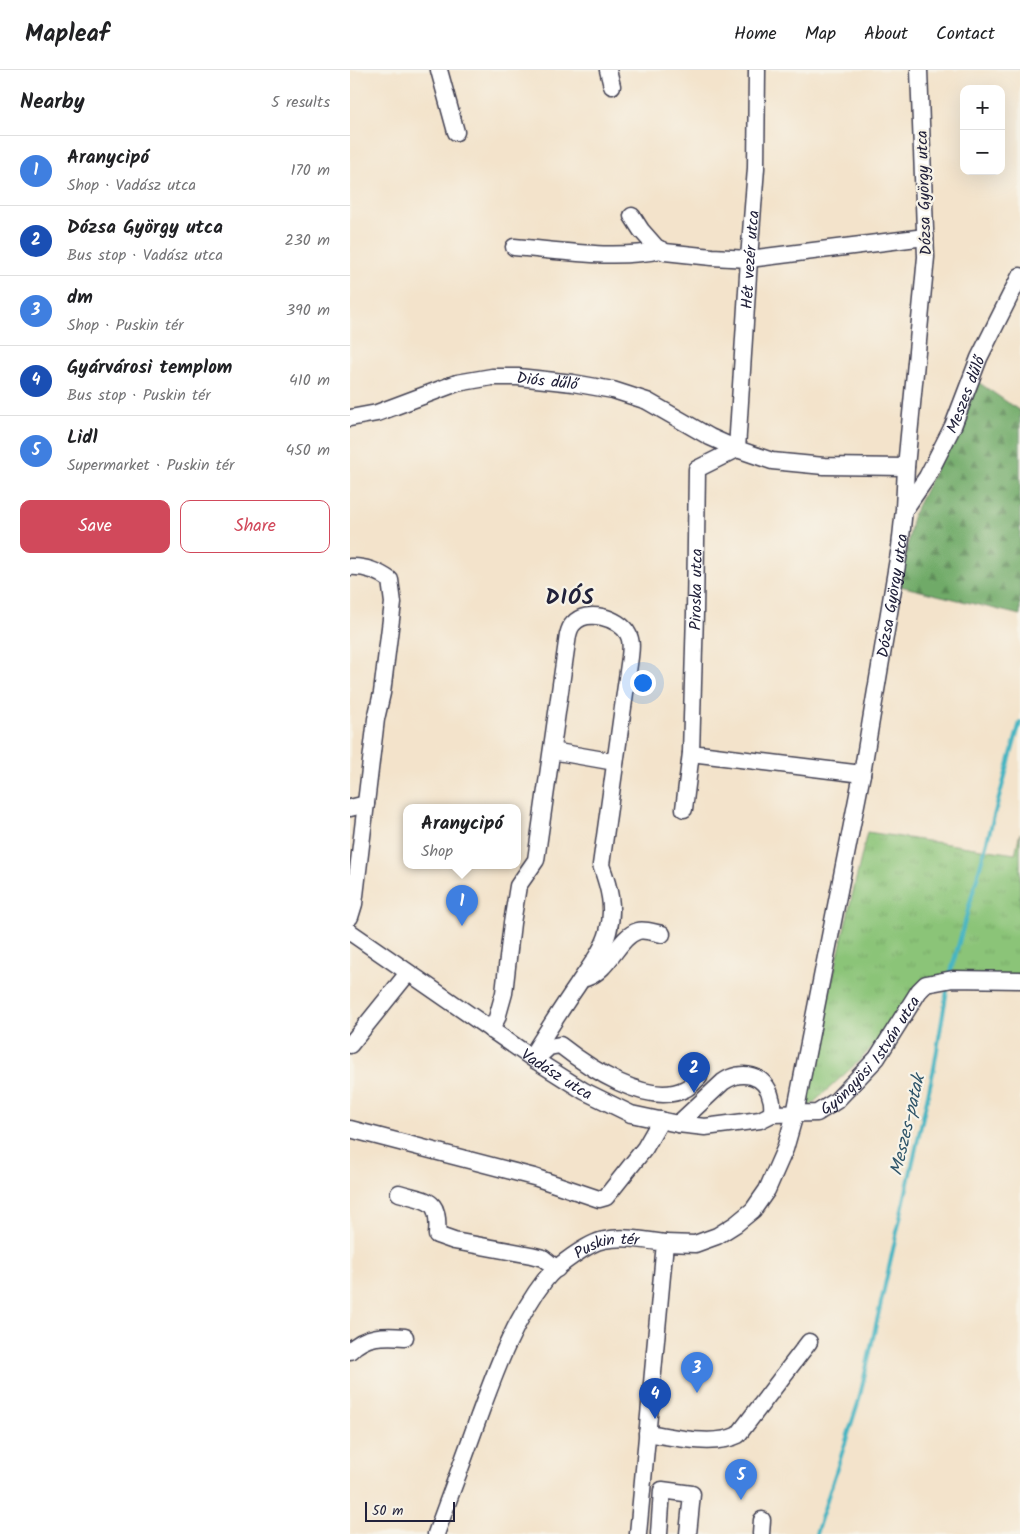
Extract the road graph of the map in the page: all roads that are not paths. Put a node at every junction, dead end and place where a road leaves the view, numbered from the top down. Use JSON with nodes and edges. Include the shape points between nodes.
{"nodes":[{"id":1,"x":440,"y":70,"type":"edge"},
{"id":2,"x":757,"y":70,"type":"edge"},
{"id":3,"x":919,"y":70,"type":"edge"},
{"id":4,"x":456,"y":132,"type":"dead end"},
{"id":5,"x":632,"y":216,"type":"dead end"},
{"id":6,"x":925,"y":237,"type":"junction"},
{"id":7,"x":514,"y":247,"type":"dead end"},
{"id":8,"x":662,"y":250,"type":"junction"},
{"id":9,"x":749,"y":259,"type":"junction"},
{"id":10,"x":1020,"y":276,"type":"edge"},
{"id":11,"x":350,"y":418,"type":"edge"},
{"id":12,"x":737,"y":449,"type":"junction"},
{"id":13,"x":906,"y":467,"type":"junction"},
{"id":14,"x":904,"y":509,"type":"junction"},
{"id":15,"x":350,"y":567,"type":"edge"},
{"id":16,"x":552,"y":751,"type":"junction"},
{"id":17,"x":691,"y":753,"type":"junction"},
{"id":18,"x":615,"y":762,"type":"junction"},
{"id":19,"x":862,"y":774,"type":"junction"},
{"id":20,"x":366,"y":804,"type":"junction"},
{"id":21,"x":350,"y":808,"type":"edge"},
{"id":22,"x":684,"y":809,"type":"dead end"},
{"id":23,"x":350,"y":917,"type":"edge"},
{"id":24,"x":350,"y":932,"type":"edge"},
{"id":25,"x":662,"y":934,"type":"dead end"},
{"id":26,"x":408,"y":973,"type":"junction"},
{"id":27,"x":581,"y":979,"type":"junction"},
{"id":28,"x":1020,"y":980,"type":"edge"},
{"id":29,"x":491,"y":1030,"type":"junction"},
{"id":30,"x":350,"y":1046,"type":"edge"},
{"id":31,"x":533,"y":1059,"type":"junction"},
{"id":32,"x":699,"y":1076,"type":"dead end"},
{"id":33,"x":772,"y":1114,"type":"junction"},
{"id":34,"x":795,"y":1114,"type":"junction"},
{"id":35,"x":661,"y":1120,"type":"junction"},
{"id":36,"x":678,"y":1124,"type":"junction"},
{"id":37,"x":350,"y":1129,"type":"edge"},
{"id":38,"x":399,"y":1193,"type":"dead end"},
{"id":39,"x":665,"y":1243,"type":"junction"},
{"id":40,"x":557,"y":1269,"type":"junction"},
{"id":41,"x":405,"y":1337,"type":"dead end"},
{"id":42,"x":809,"y":1342,"type":"dead end"},
{"id":43,"x":350,"y":1351,"type":"edge"},
{"id":44,"x":648,"y":1434,"type":"junction"},
{"id":45,"x":436,"y":1534,"type":"edge"},
{"id":46,"x":638,"y":1534,"type":"edge"},
{"id":47,"x":659,"y":1534,"type":"edge"},
{"id":48,"x":688,"y":1534,"type":"edge"}],
"edges":[{"from":1,"to":4,"type":"street"},
{"from":2,"to":9,"type":"street","name":"Hét vezér utca","via":[[756,168]]},
{"from":3,"to":6,"type":"street","name":"Dózsa György utca"},
{"from":5,"to":8,"type":"street","via":[[641,230]]},
{"from":6,"to":9,"type":"street"},
{"from":6,"to":13,"type":"street","name":"Dózsa György utca","via":[[926,257]]},
{"from":7,"to":8,"type":"street","via":[[605,254],[642,254]]},
{"from":8,"to":9,"type":"street"},
{"from":9,"to":12,"type":"street","name":"Hét vezér utca"},
{"from":10,"to":14,"type":"street","name":"Meszes dűlő","via":[[979,358],[953,426],[927,477]]},
{"from":11,"to":12,"type":"street","name":"Diós dűlő","via":[[378,413],[456,384],[492,377],[518,377],[613,390],[647,401]]},
{"from":12,"to":13,"type":"street","via":[[772,461],[824,466]]},
{"from":12,"to":17,"type":"street","name":"Piroska utca","via":[[697,469]]},
{"from":13,"to":14,"type":"street","name":"Dózsa György utca"},
{"from":14,"to":19,"type":"street","name":"Dózsa György utca"},
{"from":15,"to":20,"type":"street","via":[[380,573],[390,580],[393,603]]},
{"from":16,"to":18,"type":"street"},
{"from":16,"to":18,"type":"street","via":[[572,624],[580,618],[601,617],[620,625],[628,632],[631,641]]},
{"from":16,"to":29,"type":"street","via":[[536,860],[518,886],[504,994]]},
{"from":17,"to":19,"type":"street"},
{"from":17,"to":22,"type":"street"},
{"from":18,"to":27,"type":"street","via":[[600,864],[609,887],[611,910],[608,932]]},
{"from":19,"to":34,"type":"street","name":"Dózsa György utca"},
{"from":20,"to":21,"type":"street"},
{"from":20,"to":23,"type":"street"},
{"from":24,"to":26,"type":"street","name":"Vadász utca"},
{"from":25,"to":27,"type":"street","via":[[640,930],[628,936],[593,976]]},
{"from":26,"to":29,"type":"street","name":"Vadász utca"},
{"from":26,"to":30,"type":"street"},
{"from":27,"to":31,"type":"street"},
{"from":28,"to":34,"type":"street","name":"Gyöngyösi István utca","via":[[948,980],[926,984],[877,1058],[836,1101],[817,1113]]},
{"from":29,"to":31,"type":"street","name":"Vadász utca"},
{"from":31,"to":32,"type":"street","via":[[549,1047],[560,1045],[604,1074],[634,1089],[658,1094],[687,1089]]},
{"from":31,"to":35,"type":"street","name":"Vadász utca","via":[[610,1105],[631,1114]]},
{"from":33,"to":34,"type":"street","name":"Vadász utca"},
{"from":33,"to":36,"type":"street","name":"Vadász utca","via":[[760,1120],[705,1127]]},
{"from":33,"to":36,"type":"street","via":[[772,1099],[762,1082],[752,1075],[740,1074],[723,1082]]},
{"from":34,"to":39,"type":"street","name":"Gyöngyösi István utca","via":[[785,1149],[767,1190],[753,1210],[717,1236],[695,1244]]},
{"from":35,"to":36,"type":"street","name":"Vadász utca"},
{"from":35,"to":37,"type":"street","via":[[645,1148],[606,1197],[599,1199],[534,1177]]},
{"from":38,"to":40,"type":"street","via":[[432,1202],[437,1210],[437,1235],[454,1241],[532,1254]]},
{"from":39,"to":40,"type":"street","name":"Puskin tér","via":[[633,1238],[603,1240],[584,1249]]},
{"from":39,"to":44,"type":"street","name":"Puskin tér"},
{"from":40,"to":45,"type":"street","name":"Puskin tér","via":[[546,1279],[524,1312],[496,1372]]},
{"from":41,"to":43,"type":"street","via":[[386,1335],[370,1338]]},
{"from":42,"to":44,"type":"street","via":[[738,1435],[712,1442]]},
{"from":44,"to":46,"type":"street","name":"Puskin tér"},
{"from":47,"to":48,"type":"street","via":[[662,1490],[692,1494]]}]}
